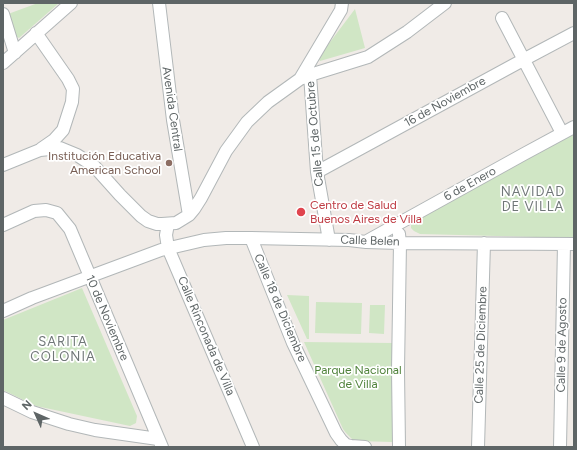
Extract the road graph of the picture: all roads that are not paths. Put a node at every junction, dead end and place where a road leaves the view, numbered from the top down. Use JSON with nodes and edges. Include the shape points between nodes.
{"nodes":[{"id":1,"x":71,"y":3,"type":"edge"},
{"id":2,"x":159,"y":3,"type":"edge"},
{"id":3,"x":342,"y":3,"type":"edge"},
{"id":4,"x":443,"y":4,"type":"edge"},
{"id":5,"x":3,"y":14,"type":"edge"},
{"id":6,"x":502,"y":18,"type":"dead end"},
{"id":7,"x":36,"y":33,"type":"junction"},
{"id":8,"x":574,"y":33,"type":"edge"},
{"id":9,"x":15,"y":53,"type":"junction"},
{"id":10,"x":523,"y":60,"type":"junction"},
{"id":11,"x":3,"y":63,"type":"edge"},
{"id":12,"x":305,"y":77,"type":"junction"},
{"id":13,"x":574,"y":127,"type":"edge"},
{"id":14,"x":562,"y":133,"type":"junction"},
{"id":15,"x":40,"y":150,"type":"junction"},
{"id":16,"x":3,"y":165,"type":"edge"},
{"id":17,"x":317,"y":172,"type":"junction"},
{"id":18,"x":189,"y":216,"type":"junction"},
{"id":19,"x":168,"y":224,"type":"junction"},
{"id":20,"x":397,"y":224,"type":"junction"},
{"id":21,"x":3,"y":225,"type":"edge"},
{"id":22,"x":251,"y":238,"type":"junction"},
{"id":23,"x":329,"y":240,"type":"junction"},
{"id":24,"x":366,"y":242,"type":"junction"},
{"id":25,"x":400,"y":243,"type":"junction"},
{"id":26,"x":484,"y":243,"type":"junction"},
{"id":27,"x":569,"y":244,"type":"edge"},
{"id":28,"x":168,"y":248,"type":"junction"},
{"id":29,"x":89,"y":276,"type":"junction"},
{"id":30,"x":3,"y":311,"type":"edge"},
{"id":31,"x":3,"y":398,"type":"edge"},
{"id":32,"x":160,"y":443,"type":"edge"},
{"id":33,"x":253,"y":447,"type":"edge"},
{"id":34,"x":365,"y":447,"type":"edge"},
{"id":35,"x":399,"y":447,"type":"edge"},
{"id":36,"x":478,"y":447,"type":"edge"},
{"id":37,"x":560,"y":447,"type":"edge"}],
"edges":[{"from":1,"to":7,"type":"street"},
{"from":2,"to":18,"type":"street","name":"Avenida Central","via":[[173,120]]},
{"from":3,"to":12,"type":"street","via":[[341,10]]},
{"from":4,"to":12,"type":"street","via":[[407,32],[368,57]]},
{"from":5,"to":9,"type":"street"},
{"from":6,"to":10,"type":"street"},
{"from":7,"to":9,"type":"street"},
{"from":7,"to":15,"type":"street","via":[[73,89],[72,102],[63,130]]},
{"from":8,"to":10,"type":"street","name":"16 de Noviembre"},
{"from":9,"to":11,"type":"street"},
{"from":10,"to":14,"type":"street"},
{"from":10,"to":17,"type":"street","name":"16 de Noviembre"},
{"from":12,"to":17,"type":"street","name":"Calle 15 de Octubre"},
{"from":12,"to":18,"type":"street","via":[[268,102],[247,122],[226,151]]},
{"from":13,"to":14,"type":"street","name":"6 de Enero"},
{"from":14,"to":20,"type":"street","name":"6 de Enero"},
{"from":15,"to":16,"type":"street"},
{"from":15,"to":19,"type":"street","via":[[60,148],[77,155],[94,166],[141,216],[157,224]]},
{"from":17,"to":23,"type":"street","name":"Calle 15 de Octubre"},
{"from":18,"to":19,"type":"street"},
{"from":19,"to":28,"type":"street","name":"Calle Rinconada de Villa"},
{"from":20,"to":24,"type":"street","name":"6 de Enero"},
{"from":20,"to":25,"type":"street"},
{"from":21,"to":29,"type":"street","name":"10 de Noviembre","via":[[34,211],[46,210],[57,213],[70,229]]},
{"from":22,"to":23,"type":"street","name":"Calle Belen"},
{"from":22,"to":28,"type":"street","name":"Calle Belen","via":[[204,240]]},
{"from":22,"to":34,"type":"street","name":"Calle 18 de Diciembre","via":[[293,343],[336,433],[346,445]]},
{"from":23,"to":24,"type":"street","name":"Calle Belen"},
{"from":24,"to":25,"type":"street","name":"Calle Belen"},
{"from":25,"to":26,"type":"street","name":"Calle Belen"},
{"from":25,"to":35,"type":"street"},
{"from":26,"to":27,"type":"street","name":"Calle Belen"},
{"from":26,"to":36,"type":"street","name":"Calle 25 de Diciembre"},
{"from":27,"to":37,"type":"street","name":"Calle 9 de Agosto"},
{"from":28,"to":29,"type":"street","name":"Calle Belen"},
{"from":28,"to":33,"type":"street","name":"Calle Rinconada de Villa"},
{"from":29,"to":30,"type":"street","name":"Calle Belen"},
{"from":29,"to":32,"type":"street","name":"10 de Noviembre"},
{"from":31,"to":32,"type":"street","via":[[32,412],[69,424]]}]}
